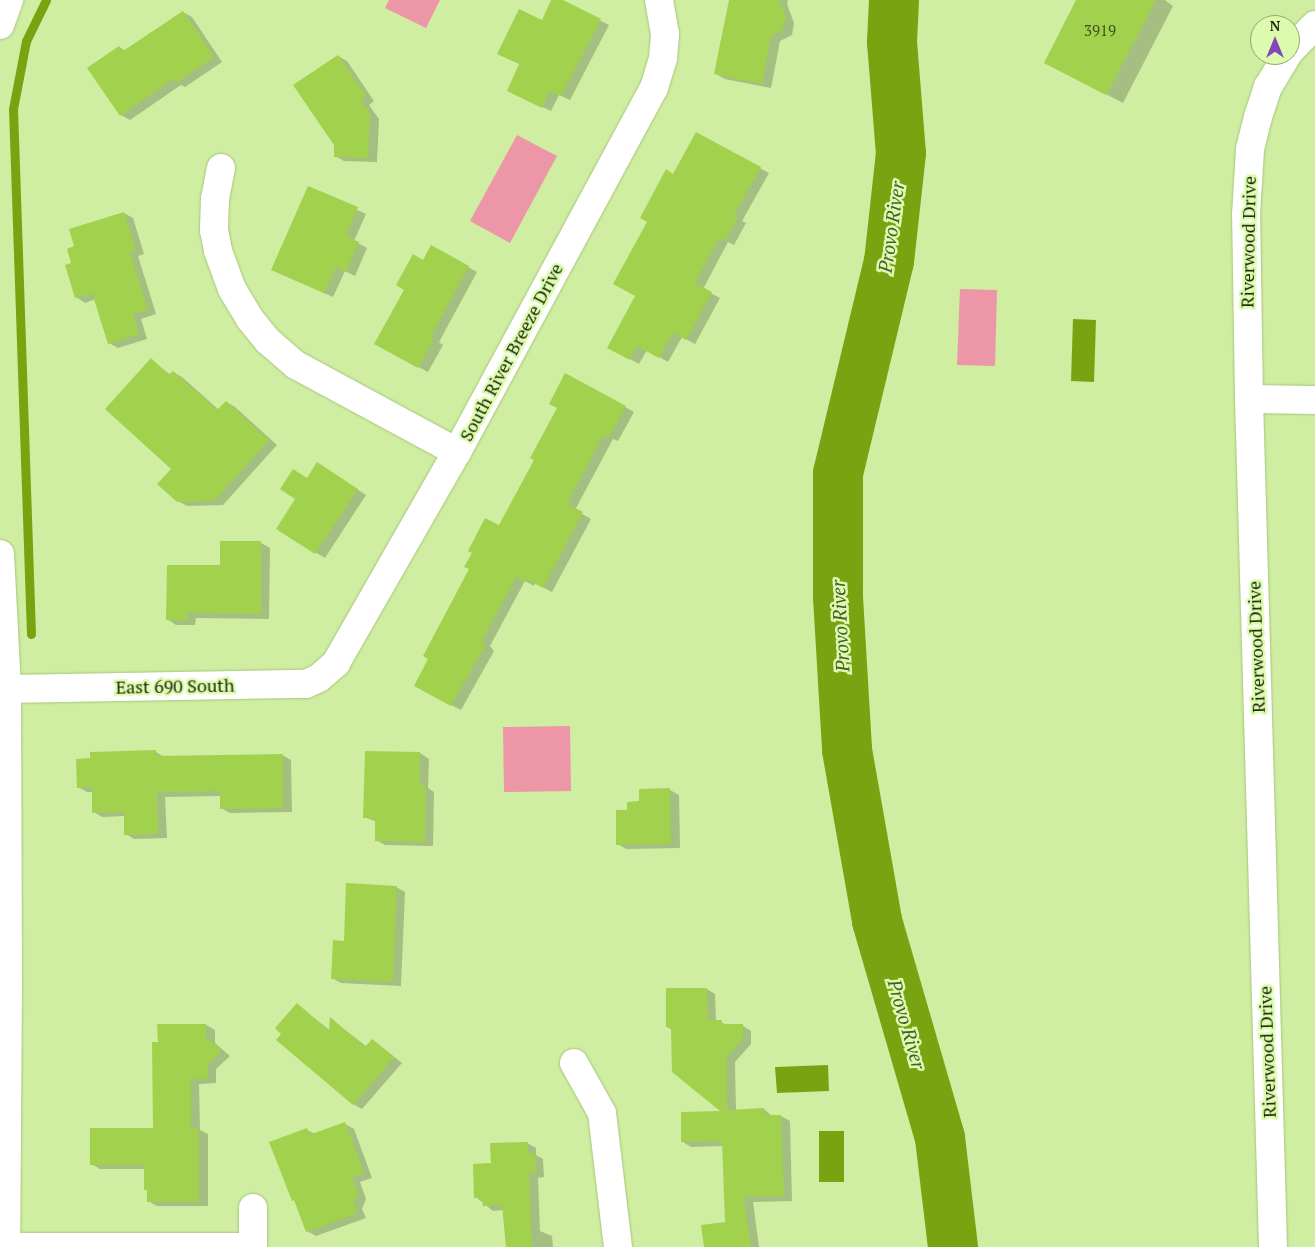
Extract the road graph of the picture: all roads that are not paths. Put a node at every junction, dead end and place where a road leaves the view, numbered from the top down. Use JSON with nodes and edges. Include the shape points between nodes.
{"nodes":[{"id":1,"x":9,"y":0,"type":"edge"},
{"id":2,"x":659,"y":0,"type":"edge"},
{"id":3,"x":0,"y":25,"type":"edge"},
{"id":4,"x":1315,"y":25,"type":"edge"},
{"id":5,"x":1300,"y":41,"type":"edge"},
{"id":6,"x":1281,"y":65,"type":"edge"},
{"id":7,"x":221,"y":168,"type":"dead end"},
{"id":8,"x":1248,"y":399,"type":"junction"},
{"id":9,"x":1315,"y":400,"type":"edge"},
{"id":10,"x":457,"y":452,"type":"junction"},
{"id":11,"x":0,"y":554,"type":"edge"},
{"id":12,"x":336,"y":663,"type":"joint"},
{"id":13,"x":7,"y":689,"type":"junction"},
{"id":14,"x":574,"y":1063,"type":"dead end"},
{"id":15,"x":253,"y":1208,"type":"dead end"},
{"id":16,"x":6,"y":1247,"type":"edge"},
{"id":17,"x":253,"y":1247,"type":"edge"},
{"id":18,"x":618,"y":1247,"type":"edge"},
{"id":19,"x":1273,"y":1247,"type":"edge"}],
"edges":[{"from":1,"to":3,"type":"street"},
{"from":2,"to":10,"type":"street","name":"South River Breeze Drive","via":[[665,34],[664,58],[654,88]]},
{"from":4,"to":5,"type":"street"},
{"from":6,"to":8,"type":"street","name":"Riverwood Drive","via":[[1268,87],[1250,149],[1246,215]]},
{"from":7,"to":10,"type":"street","via":[[215,199],[214,230],[218,251],[232,289],[268,341],[296,365]]},
{"from":8,"to":9,"type":"street"},
{"from":8,"to":19,"type":"street","name":"Riverwood Drive"},
{"from":10,"to":12,"type":"street","name":"South River Breeze Drive"},
{"from":11,"to":13,"type":"street"},
{"from":12,"to":13,"type":"street","name":"East 690 South","via":[[319,678],[306,684]]},
{"from":13,"to":16,"type":"street"},
{"from":14,"to":18,"type":"street","via":[[602,1113]]},
{"from":15,"to":17,"type":"street"},
{"from":16,"to":17,"type":"street"}]}
